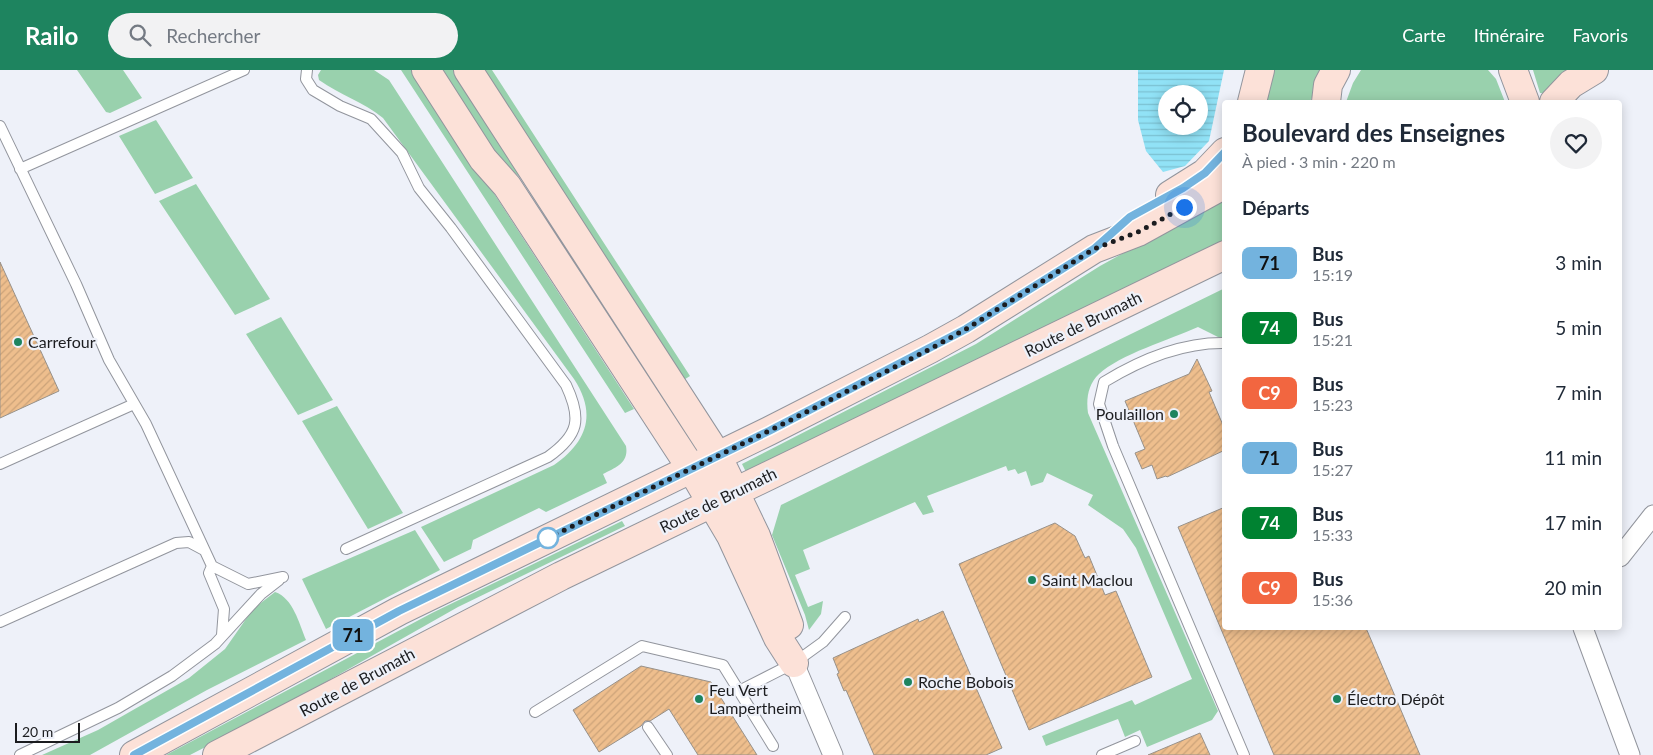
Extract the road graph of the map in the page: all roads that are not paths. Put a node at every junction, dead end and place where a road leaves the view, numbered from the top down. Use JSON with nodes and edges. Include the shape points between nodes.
{"nodes":[{"id":1,"x":244,"y":70,"type":"edge"},
{"id":2,"x":307,"y":70,"type":"edge"},
{"id":3,"x":426,"y":70,"type":"edge"},
{"id":4,"x":468,"y":70,"type":"edge"},
{"id":5,"x":1260,"y":70,"type":"edge"},
{"id":6,"x":1336,"y":70,"type":"edge"},
{"id":7,"x":1513,"y":70,"type":"edge"},
{"id":8,"x":1594,"y":70,"type":"edge"},
{"id":9,"x":1252,"y":100,"type":"edge"},
{"id":10,"x":1326,"y":100,"type":"edge"},
{"id":11,"x":1524,"y":100,"type":"edge"},
{"id":12,"x":1556,"y":100,"type":"edge"},
{"id":13,"x":0,"y":126,"type":"edge"},
{"id":14,"x":1222,"y":155,"type":"edge"},
{"id":15,"x":20,"y":169,"type":"junction"},
{"id":16,"x":1222,"y":186,"type":"edge"},
{"id":17,"x":1094,"y":249,"type":"junction"},
{"id":18,"x":1222,"y":256,"type":"edge"},
{"id":19,"x":1222,"y":343,"type":"dead end"},
{"id":20,"x":134,"y":404,"type":"junction"},
{"id":21,"x":717,"y":456,"type":"junction"},
{"id":22,"x":0,"y":464,"type":"edge"},
{"id":23,"x":691,"y":468,"type":"junction"},
{"id":24,"x":736,"y":491,"type":"junction"},
{"id":25,"x":711,"y":504,"type":"junction"},
{"id":26,"x":1653,"y":515,"type":"edge"},
{"id":27,"x":346,"y":549,"type":"dead end"},
{"id":28,"x":204,"y":550,"type":"junction"},
{"id":29,"x":1622,"y":554,"type":"edge"},
{"id":30,"x":212,"y":566,"type":"junction"},
{"id":31,"x":845,"y":617,"type":"dead end"},
{"id":32,"x":0,"y":622,"type":"edge"},
{"id":33,"x":1581,"y":630,"type":"edge"},
{"id":34,"x":222,"y":636,"type":"junction"},
{"id":35,"x":794,"y":663,"type":"junction"},
{"id":36,"x":739,"y":692,"type":"junction"},
{"id":37,"x":535,"y":712,"type":"dead end"},
{"id":38,"x":648,"y":727,"type":"dead end"},
{"id":39,"x":1134,"y":742,"type":"dead end"},
{"id":40,"x":773,"y":746,"type":"dead end"},
{"id":41,"x":20,"y":755,"type":"edge"},
{"id":42,"x":134,"y":755,"type":"edge"},
{"id":43,"x":216,"y":755,"type":"edge"},
{"id":44,"x":667,"y":755,"type":"edge"},
{"id":45,"x":833,"y":755,"type":"edge"},
{"id":46,"x":1102,"y":755,"type":"edge"},
{"id":47,"x":1244,"y":755,"type":"edge"},
{"id":48,"x":1630,"y":755,"type":"edge"}],
"edges":[{"from":1,"to":15,"type":"lane"},
{"from":2,"to":27,"type":"lane","via":[[306,79],[313,90],[371,119],[402,154],[419,188],[566,385],[576,411],[570,439],[548,457]]},
{"from":3,"to":23,"type":"main road","via":[[484,159],[507,186]]},
{"from":4,"to":21,"type":"main road"},
{"from":5,"to":9,"type":"main road"},
{"from":6,"to":10,"type":"main road","via":[[1328,85]]},
{"from":7,"to":11,"type":"main road"},
{"from":8,"to":12,"type":"main road","via":[[1571,84]]},
{"from":13,"to":15,"type":"lane"},
{"from":14,"to":17,"type":"main road","via":[[1205,173],[1183,188],[1130,217]]},
{"from":15,"to":20,"type":"lane","via":[[109,360]]},
{"from":16,"to":17,"type":"main road","via":[[1138,232]]},
{"from":17,"to":21,"type":"main road","via":[[966,329]]},
{"from":18,"to":24,"type":"main road","name":"Route de Brumath"},
{"from":19,"to":47,"type":"lane","via":[[1200,343],[1134,364],[1104,382],[1099,404],[1113,446]]},
{"from":20,"to":22,"type":"lane"},
{"from":20,"to":28,"type":"lane"},
{"from":21,"to":23,"type":"main road"},
{"from":21,"to":24,"type":"main road"},
{"from":23,"to":25,"type":"main road"},
{"from":23,"to":42,"type":"main road","via":[[399,611]]},
{"from":24,"to":25,"type":"main road","name":"Route de Brumath"},
{"from":24,"to":35,"type":"main road","via":[[786,612]]},
{"from":25,"to":35,"type":"main road","via":[[731,536],[778,638]]},
{"from":25,"to":43,"type":"main road","name":"Route de Brumath","via":[[561,576]]},
{"from":26,"to":29,"type":"street"},
{"from":28,"to":30,"type":"lane"},
{"from":28,"to":32,"type":"lane","via":[[189,542],[176,543]]},
{"from":30,"to":34,"type":"lane","via":[[209,573],[224,609]]},
{"from":30,"to":34,"type":"lane","via":[[248,584],[282,577],[261,594]]},
{"from":31,"to":35,"type":"lane","via":[[823,642]]},
{"from":33,"to":48,"type":"street"},
{"from":34,"to":41,"type":"lane","via":[[172,676],[118,708]]},
{"from":35,"to":36,"type":"lane"},
{"from":35,"to":45,"type":"street"},
{"from":36,"to":37,"type":"lane","via":[[723,665],[642,646]]},
{"from":36,"to":40,"type":"lane"},
{"from":38,"to":44,"type":"lane"},
{"from":39,"to":46,"type":"lane"}]}
